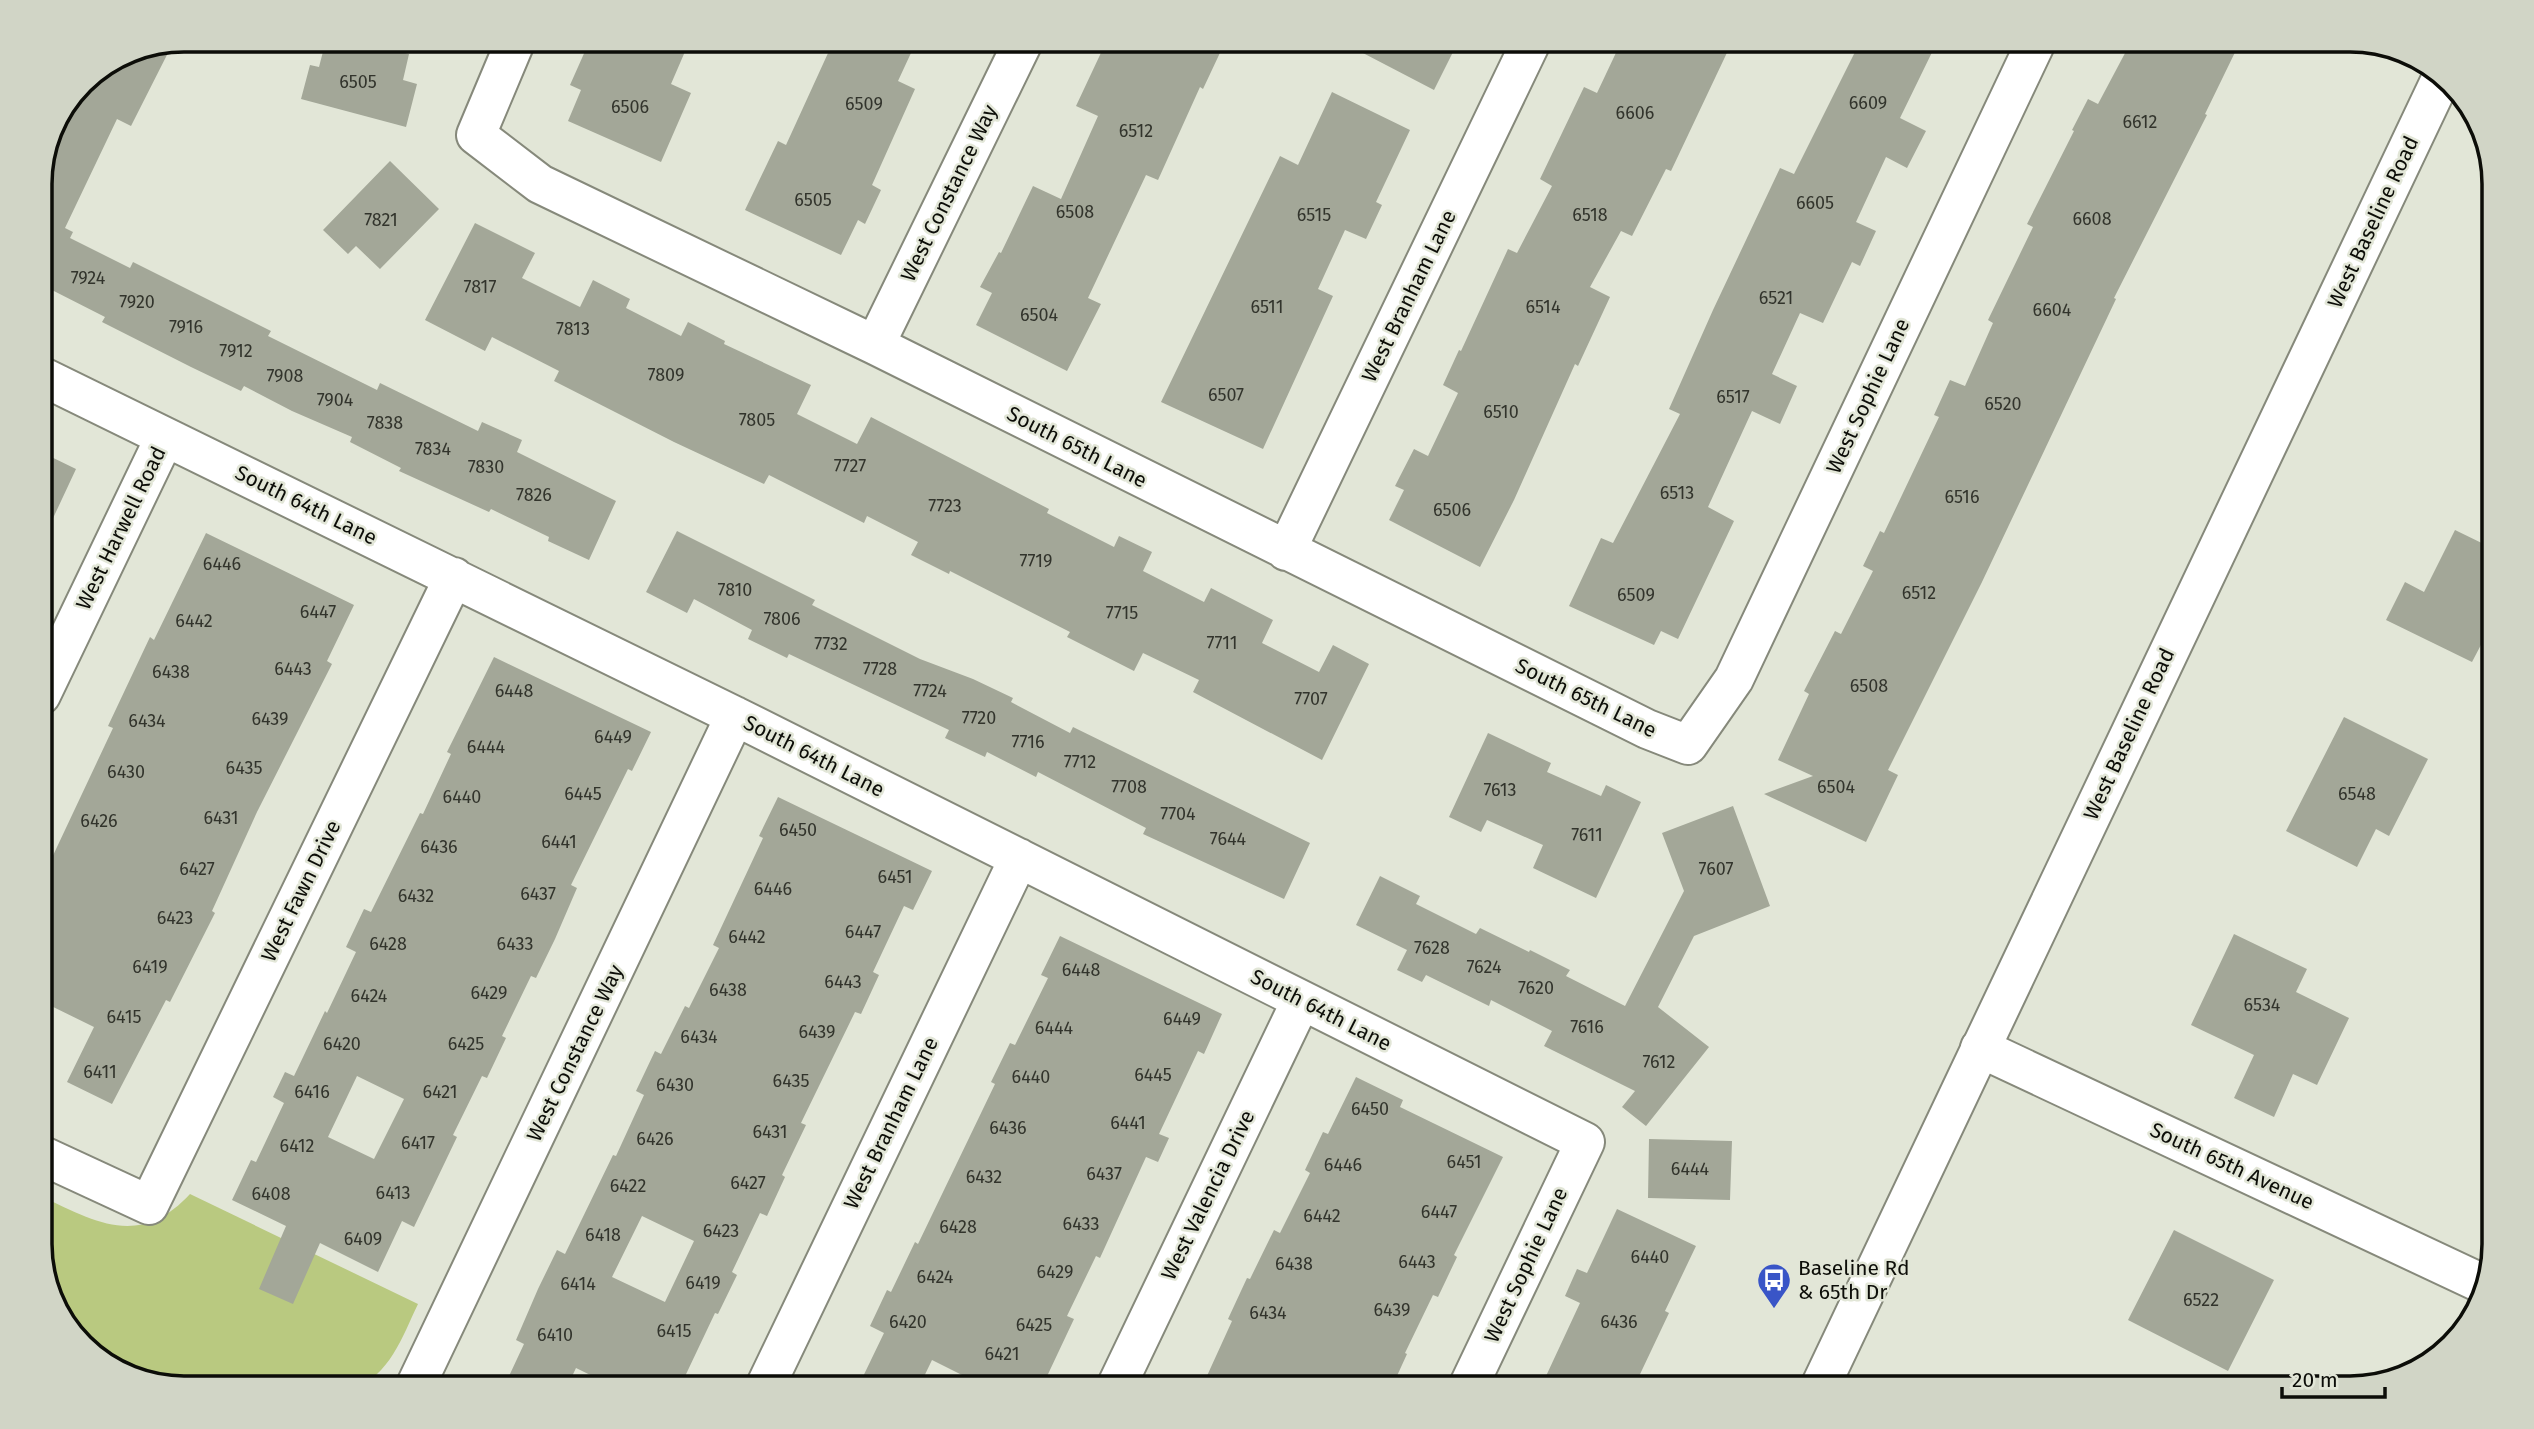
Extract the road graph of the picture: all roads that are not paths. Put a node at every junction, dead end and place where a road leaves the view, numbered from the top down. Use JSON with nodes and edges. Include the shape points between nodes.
{"nodes":[{"id":1,"x":511,"y":52,"type":"edge"},
{"id":2,"x":1018,"y":52,"type":"edge"},
{"id":3,"x":1526,"y":52,"type":"edge"},
{"id":4,"x":2031,"y":52,"type":"edge"},
{"id":5,"x":2438,"y":86,"type":"edge"},
{"id":6,"x":875,"y":345,"type":"junction"},
{"id":7,"x":53,"y":382,"type":"edge"},
{"id":8,"x":165,"y":437,"type":"junction"},
{"id":9,"x":1286,"y":551,"type":"junction"},
{"id":10,"x":454,"y":577,"type":"junction"},
{"id":11,"x":53,"y":670,"type":"edge"},
{"id":12,"x":735,"y":716,"type":"junction"},
{"id":13,"x":1688,"y":744,"type":"joint"},
{"id":14,"x":1019,"y":858,"type":"junction"},
{"id":15,"x":1301,"y":1001,"type":"junction"},
{"id":16,"x":1980,"y":1048,"type":"junction"},
{"id":17,"x":1585,"y":1142,"type":"joint"},
{"id":18,"x":53,"y":1161,"type":"edge"},
{"id":19,"x":2476,"y":1281,"type":"edge"},
{"id":20,"x":420,"y":1376,"type":"edge"},
{"id":21,"x":770,"y":1376,"type":"edge"},
{"id":22,"x":1121,"y":1376,"type":"edge"},
{"id":23,"x":1473,"y":1376,"type":"edge"},
{"id":24,"x":1825,"y":1376,"type":"edge"}],
"edges":[{"from":1,"to":6,"type":"street","name":"South 65th Lane","via":[[476,135],[540,184]]},
{"from":2,"to":6,"type":"street","name":"West Constance Way"},
{"from":3,"to":9,"type":"street","name":"West Branham Lane"},
{"from":4,"to":13,"type":"street","name":"West Sophie Lane","via":[[1734,679]]},
{"from":5,"to":16,"type":"street","name":"West Baseline Road"},
{"from":6,"to":9,"type":"street","name":"South 65th Lane"},
{"from":7,"to":8,"type":"street","name":"South 64th Lane"},
{"from":8,"to":10,"type":"street","name":"South 64th Lane"},
{"from":8,"to":11,"type":"street","name":"West Harwell Road"},
{"from":9,"to":13,"type":"street","name":"South 65th Lane","via":[[1647,729]]},
{"from":10,"to":12,"type":"street","name":"South 64th Lane"},
{"from":10,"to":18,"type":"street","name":"West Fawn Drive","via":[[149,1205]]},
{"from":12,"to":14,"type":"street","name":"South 64th Lane"},
{"from":12,"to":20,"type":"street","name":"West Constance Way"},
{"from":14,"to":15,"type":"street","name":"South 64th Lane"},
{"from":14,"to":21,"type":"street","name":"West Branham Lane"},
{"from":15,"to":17,"type":"street","name":"South 64th Lane"},
{"from":15,"to":22,"type":"street","name":"West Valencia Drive"},
{"from":16,"to":19,"type":"street","name":"South 65th Avenue"},
{"from":16,"to":24,"type":"street","name":"West Baseline Road"},
{"from":17,"to":23,"type":"street","name":"West Sophie Lane"}]}
